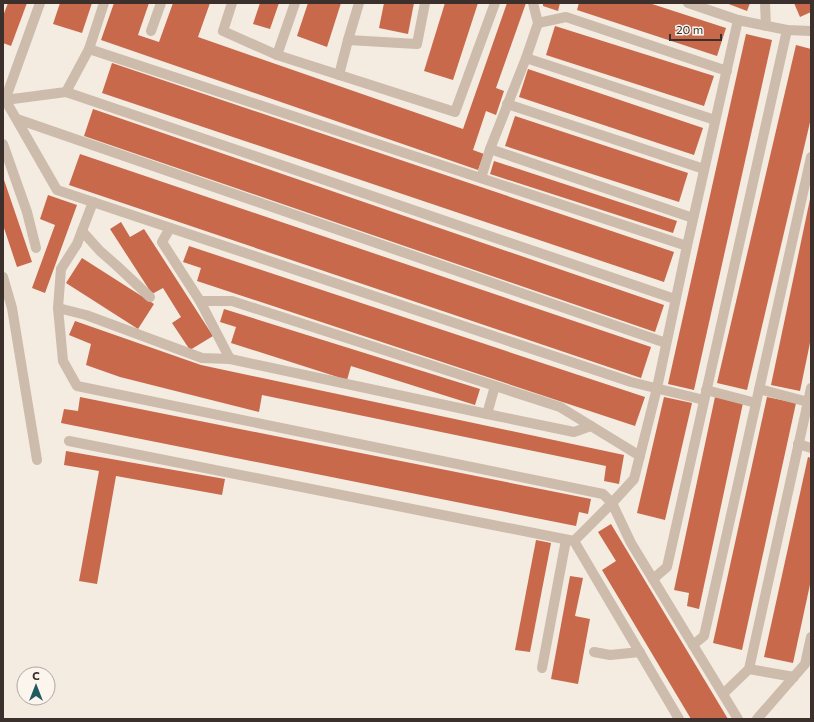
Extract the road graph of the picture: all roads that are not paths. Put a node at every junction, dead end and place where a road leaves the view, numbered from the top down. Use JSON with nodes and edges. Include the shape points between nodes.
{"nodes":[{"id":1,"x":40,"y":3,"type":"edge"},
{"id":2,"x":104,"y":3,"type":"edge"},
{"id":3,"x":161,"y":3,"type":"edge"},
{"id":4,"x":232,"y":3,"type":"edge"},
{"id":5,"x":295,"y":3,"type":"edge"},
{"id":6,"x":359,"y":3,"type":"edge"},
{"id":7,"x":425,"y":3,"type":"edge"},
{"id":8,"x":495,"y":3,"type":"edge"},
{"id":9,"x":533,"y":3,"type":"edge"},
{"id":10,"x":688,"y":3,"type":"edge"},
{"id":11,"x":765,"y":3,"type":"edge"},
{"id":12,"x":738,"y":20,"type":"junction"},
{"id":13,"x":538,"y":23,"type":"junction"},
{"id":14,"x":766,"y":26,"type":"junction"},
{"id":15,"x":786,"y":30,"type":"junction"},
{"id":16,"x":151,"y":31,"type":"dead end"},
{"id":17,"x":811,"y":31,"type":"edge"},
{"id":18,"x":348,"y":40,"type":"junction"},
{"id":19,"x":89,"y":49,"type":"junction"},
{"id":20,"x":277,"y":55,"type":"junction"},
{"id":21,"x":526,"y":58,"type":"junction"},
{"id":22,"x":727,"y":71,"type":"junction"},
{"id":23,"x":339,"y":75,"type":"junction"},
{"id":24,"x":66,"y":92,"type":"junction"},
{"id":25,"x":4,"y":100,"type":"edge"},
{"id":26,"x":507,"y":104,"type":"junction"},
{"id":27,"x":17,"y":120,"type":"junction"},
{"id":28,"x":715,"y":120,"type":"junction"},
{"id":29,"x":3,"y":144,"type":"edge"},
{"id":30,"x":490,"y":149,"type":"junction"},
{"id":31,"x":811,"y":157,"type":"edge"},
{"id":32,"x":704,"y":168,"type":"junction"},
{"id":33,"x":481,"y":178,"type":"junction"},
{"id":34,"x":93,"y":202,"type":"junction"},
{"id":35,"x":693,"y":218,"type":"junction"},
{"id":36,"x":170,"y":228,"type":"junction"},
{"id":37,"x":82,"y":231,"type":"junction"},
{"id":38,"x":687,"y":246,"type":"junction"},
{"id":39,"x":36,"y":248,"type":"dead end"},
{"id":40,"x":3,"y":277,"type":"edge"},
{"id":41,"x":150,"y":297,"type":"dead end"},
{"id":42,"x":675,"y":299,"type":"junction"},
{"id":43,"x":200,"y":301,"type":"junction"},
{"id":44,"x":58,"y":308,"type":"junction"},
{"id":45,"x":666,"y":343,"type":"junction"},
{"id":46,"x":230,"y":359,"type":"junction"},
{"id":47,"x":495,"y":386,"type":"junction"},
{"id":48,"x":657,"y":388,"type":"junction"},
{"id":49,"x":811,"y":388,"type":"edge"},
{"id":50,"x":759,"y":389,"type":"junction"},
{"id":51,"x":705,"y":395,"type":"junction"},
{"id":52,"x":808,"y":402,"type":"junction"},
{"id":53,"x":756,"y":403,"type":"junction"},
{"id":54,"x":487,"y":414,"type":"junction"},
{"id":55,"x":591,"y":426,"type":"junction"},
{"id":56,"x":69,"y":441,"type":"dead end"},
{"id":57,"x":798,"y":444,"type":"junction"},
{"id":58,"x":811,"y":448,"type":"edge"},
{"id":59,"x":640,"y":456,"type":"junction"},
{"id":60,"x":36,"y":460,"type":"dead end"},
{"id":61,"x":612,"y":503,"type":"junction"},
{"id":62,"x":570,"y":540,"type":"junction"},
{"id":63,"x":653,"y":579,"type":"junction"},
{"id":64,"x":811,"y":636,"type":"edge"},
{"id":65,"x":693,"y":645,"type":"junction"},
{"id":66,"x":594,"y":652,"type":"dead end"},
{"id":67,"x":640,"y":652,"type":"junction"},
{"id":68,"x":542,"y":668,"type":"dead end"},
{"id":69,"x":749,"y":669,"type":"junction"},
{"id":70,"x":794,"y":677,"type":"junction"},
{"id":71,"x":723,"y":694,"type":"junction"},
{"id":72,"x":679,"y":719,"type":"edge"},
{"id":73,"x":738,"y":719,"type":"edge"},
{"id":74,"x":757,"y":719,"type":"edge"}],
"edges":[{"from":1,"to":25,"type":"lane"},
{"from":2,"to":19,"type":"lane"},
{"from":3,"to":16,"type":"lane"},
{"from":4,"to":20,"type":"lane","via":[[223,31]]},
{"from":5,"to":20,"type":"lane"},
{"from":6,"to":18,"type":"lane"},
{"from":7,"to":18,"type":"lane","via":[[417,44]]},
{"from":8,"to":23,"type":"lane","via":[[454,112]]},
{"from":9,"to":13,"type":"lane"},
{"from":10,"to":12,"type":"lane"},
{"from":11,"to":14,"type":"lane"},
{"from":12,"to":14,"type":"lane"},
{"from":12,"to":22,"type":"lane"},
{"from":13,"to":21,"type":"lane"},
{"from":13,"to":22,"type":"lane","via":[[566,18]]},
{"from":14,"to":15,"type":"lane"},
{"from":15,"to":17,"type":"lane"},
{"from":15,"to":51,"type":"lane"},
{"from":18,"to":23,"type":"lane"},
{"from":19,"to":24,"type":"lane"},
{"from":19,"to":33,"type":"lane"},
{"from":20,"to":23,"type":"lane"},
{"from":21,"to":26,"type":"lane"},
{"from":21,"to":28,"type":"lane"},
{"from":22,"to":28,"type":"lane"},
{"from":24,"to":25,"type":"lane"},
{"from":24,"to":42,"type":"lane"},
{"from":25,"to":27,"type":"lane"},
{"from":26,"to":30,"type":"lane"},
{"from":26,"to":32,"type":"lane"},
{"from":27,"to":34,"type":"lane","via":[[57,190]]},
{"from":27,"to":45,"type":"lane"},
{"from":28,"to":32,"type":"lane"},
{"from":29,"to":39,"type":"lane","via":[[27,212]]},
{"from":30,"to":33,"type":"lane"},
{"from":30,"to":35,"type":"lane"},
{"from":31,"to":50,"type":"lane"},
{"from":32,"to":35,"type":"lane"},
{"from":33,"to":38,"type":"lane"},
{"from":34,"to":36,"type":"lane"},
{"from":34,"to":37,"type":"lane"},
{"from":35,"to":38,"type":"lane"},
{"from":36,"to":43,"type":"lane","via":[[162,242]]},
{"from":36,"to":48,"type":"lane","via":[[631,382]]},
{"from":37,"to":41,"type":"lane"},
{"from":37,"to":44,"type":"lane","via":[[77,244],[61,268]]},
{"from":38,"to":42,"type":"lane"},
{"from":40,"to":60,"type":"lane","via":[[12,308]]},
{"from":42,"to":45,"type":"lane"},
{"from":43,"to":46,"type":"lane"},
{"from":43,"to":47,"type":"lane","via":[[232,301]]},
{"from":44,"to":46,"type":"lane","via":[[86,315],[202,358]]},
{"from":44,"to":61,"type":"lane","via":[[63,362],[77,386],[603,494]]},
{"from":45,"to":48,"type":"lane"},
{"from":46,"to":54,"type":"lane"},
{"from":47,"to":54,"type":"lane"},
{"from":47,"to":55,"type":"lane","via":[[560,407]]},
{"from":48,"to":51,"type":"lane"},
{"from":48,"to":59,"type":"lane"},
{"from":49,"to":52,"type":"lane"},
{"from":50,"to":52,"type":"lane"},
{"from":50,"to":53,"type":"lane"},
{"from":51,"to":53,"type":"lane"},
{"from":51,"to":63,"type":"lane","via":[[667,567]]},
{"from":52,"to":57,"type":"lane"},
{"from":53,"to":65,"type":"lane","via":[[704,636]]},
{"from":54,"to":55,"type":"lane","via":[[574,432]]},
{"from":55,"to":59,"type":"lane"},
{"from":56,"to":62,"type":"lane"},
{"from":57,"to":58,"type":"lane"},
{"from":57,"to":69,"type":"lane"},
{"from":59,"to":61,"type":"lane","via":[[634,479]]},
{"from":61,"to":62,"type":"lane"},
{"from":61,"to":63,"type":"lane"},
{"from":62,"to":67,"type":"lane"},
{"from":62,"to":68,"type":"lane"},
{"from":63,"to":65,"type":"lane"},
{"from":64,"to":70,"type":"lane","via":[[805,664]]},
{"from":65,"to":71,"type":"lane"},
{"from":66,"to":67,"type":"lane","via":[[610,655]]},
{"from":67,"to":72,"type":"lane"},
{"from":69,"to":70,"type":"lane"},
{"from":69,"to":71,"type":"lane"},
{"from":70,"to":74,"type":"lane"},
{"from":71,"to":73,"type":"lane"}]}
